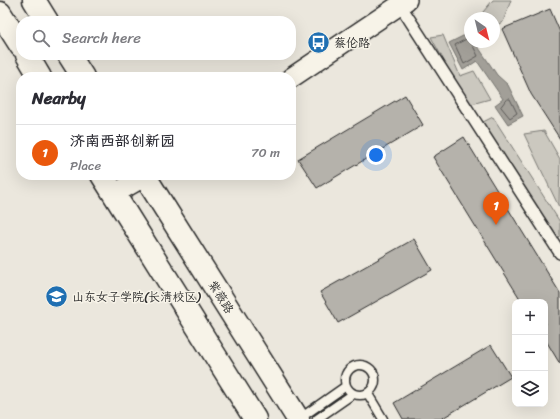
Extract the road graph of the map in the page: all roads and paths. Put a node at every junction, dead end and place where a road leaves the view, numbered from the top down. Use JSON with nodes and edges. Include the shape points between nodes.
{"nodes":[{"id":1,"x":34,"y":0,"type":"edge"},
{"id":2,"x":403,"y":2,"type":"edge"},
{"id":3,"x":0,"y":13,"type":"edge"},
{"id":4,"x":44,"y":16,"type":"edge"},
{"id":5,"x":16,"y":38,"type":"edge"},
{"id":6,"x":29,"y":60,"type":"edge"},
{"id":7,"x":72,"y":60,"type":"edge"},
{"id":8,"x":37,"y":72,"type":"edge"},
{"id":9,"x":80,"y":72,"type":"edge"},
{"id":10,"x":296,"y":75,"type":"edge"},
{"id":11,"x":105,"y":180,"type":"edge"},
{"id":12,"x":137,"y":180,"type":"edge"},
{"id":13,"x":148,"y":180,"type":"edge"},
{"id":14,"x":114,"y":194,"type":"junction"},
{"id":15,"x":560,"y":253,"type":"edge"},
{"id":16,"x":346,"y":386,"type":"junction"},
{"id":17,"x":353,"y":394,"type":"junction"},
{"id":18,"x":368,"y":394,"type":"junction"},
{"id":19,"x":255,"y":419,"type":"edge"},
{"id":20,"x":298,"y":419,"type":"edge"},
{"id":21,"x":317,"y":419,"type":"edge"},
{"id":22,"x":383,"y":419,"type":"edge"}],
"edges":[{"from":1,"to":4,"type":"main road"},
{"from":2,"to":10,"type":"street"},
{"from":2,"to":15,"type":"street"},
{"from":3,"to":5,"type":"main road"},
{"from":6,"to":8,"type":"main road"},
{"from":7,"to":9,"type":"main road"},
{"from":11,"to":14,"type":"main road"},
{"from":12,"to":14,"type":"street"},
{"from":13,"to":20,"type":"main road","name":"紫薇路"},
{"from":14,"to":19,"type":"main road"},
{"from":16,"to":17,"type":"lane"},
{"from":16,"to":18,"type":"lane","via":[[345,376],[351,368],[366,366],[373,372],[376,382]]},
{"from":16,"to":20,"type":"lane"},
{"from":17,"to":18,"type":"lane"},
{"from":17,"to":21,"type":"lane"},
{"from":18,"to":22,"type":"lane"}]}
